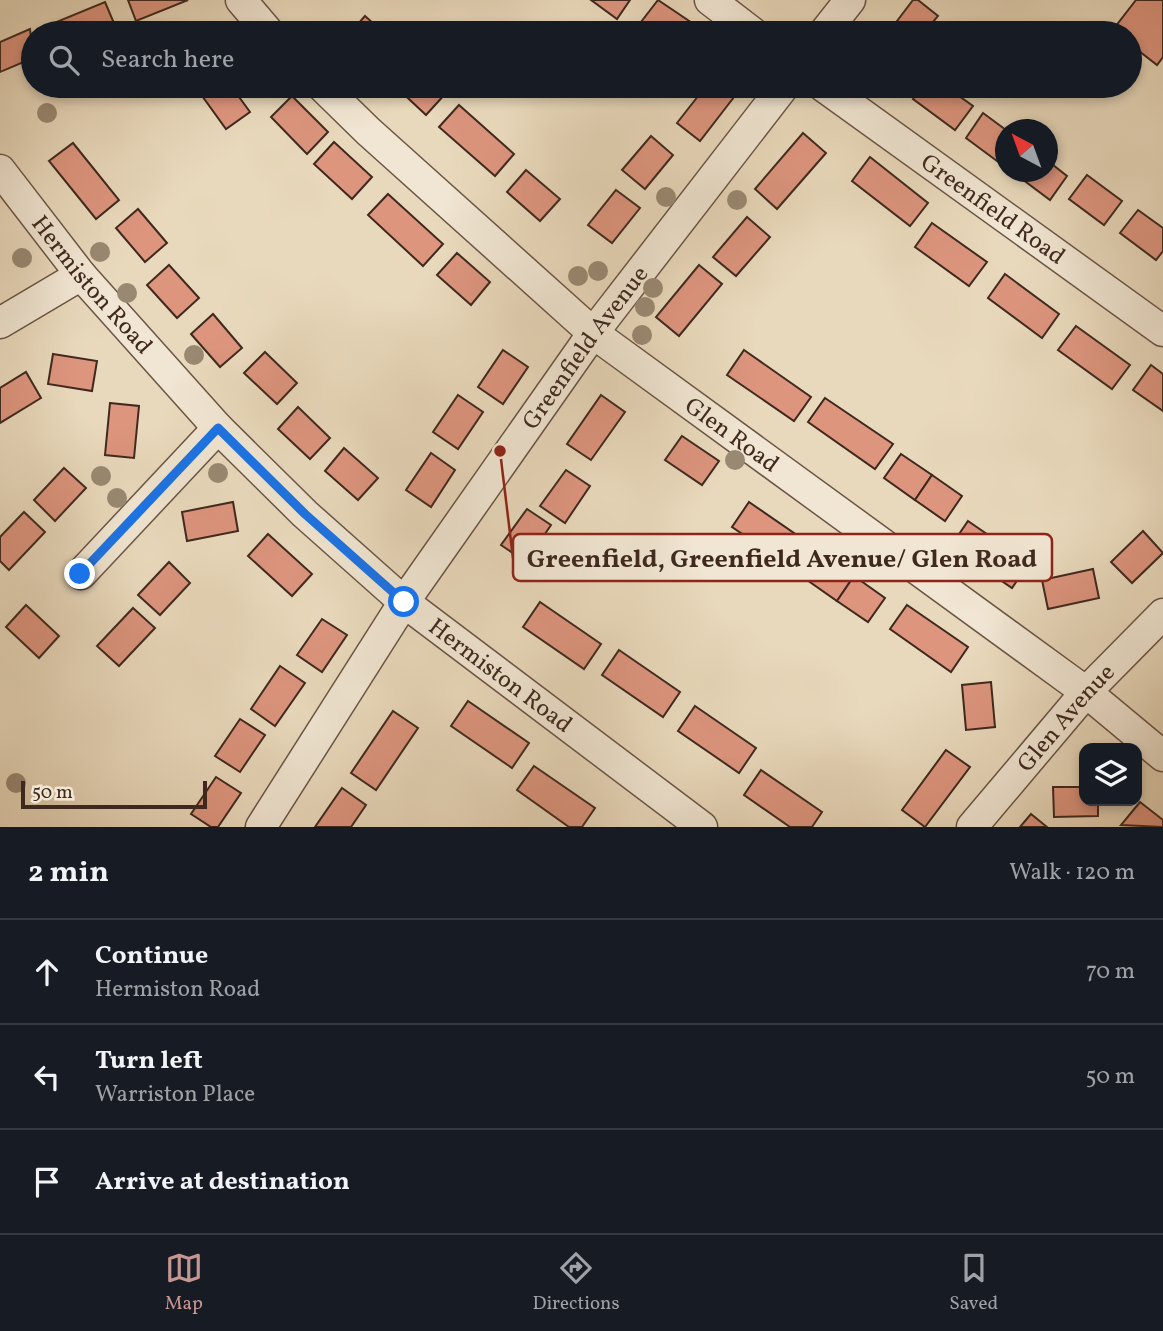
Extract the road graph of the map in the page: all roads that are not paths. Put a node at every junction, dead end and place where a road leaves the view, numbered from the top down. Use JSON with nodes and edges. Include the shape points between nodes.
{"nodes":[{"id":1,"x":241,"y":0,"type":"edge"},
{"id":2,"x":710,"y":0,"type":"edge"},
{"id":3,"x":850,"y":0,"type":"edge"},
{"id":4,"x":259,"y":21,"type":"edge"},
{"id":5,"x":737,"y":21,"type":"edge"},
{"id":6,"x":833,"y":21,"type":"edge"},
{"id":7,"x":334,"y":98,"type":"edge"},
{"id":8,"x":774,"y":98,"type":"edge"},
{"id":9,"x":840,"y":98,"type":"edge"},
{"id":10,"x":0,"y":170,"type":"edge"},
{"id":11,"x":81,"y":275,"type":"junction"},
{"id":12,"x":0,"y":323,"type":"edge"},
{"id":13,"x":1163,"y":331,"type":"edge"},
{"id":14,"x":593,"y":333,"type":"junction"},
{"id":15,"x":218,"y":428,"type":"junction"},
{"id":16,"x":80,"y":574,"type":"dead end"},
{"id":17,"x":404,"y":602,"type":"junction"},
{"id":18,"x":1163,"y":614,"type":"edge"},
{"id":19,"x":1086,"y":692,"type":"junction"},
{"id":20,"x":1163,"y":756,"type":"edge"},
{"id":21,"x":261,"y":827,"type":"edge"},
{"id":22,"x":702,"y":827,"type":"edge"},
{"id":23,"x":972,"y":827,"type":"edge"}],
"edges":[{"from":1,"to":4,"type":"street"},
{"from":2,"to":5,"type":"street"},
{"from":3,"to":6,"type":"street"},
{"from":7,"to":14,"type":"street","name":"Glen Road"},
{"from":8,"to":14,"type":"street","name":"Greenfield Avenue"},
{"from":9,"to":13,"type":"street","name":"Greenfield Road"},
{"from":10,"to":11,"type":"street","name":"Hermiston Road"},
{"from":11,"to":12,"type":"street"},
{"from":11,"to":15,"type":"street","name":"Hermiston Road"},
{"from":14,"to":17,"type":"street","name":"Greenfield Avenue"},
{"from":14,"to":19,"type":"street","name":"Glen Road"},
{"from":15,"to":16,"type":"street"},
{"from":15,"to":17,"type":"street","name":"Hermiston Road"},
{"from":17,"to":21,"type":"street","name":"Greenfield Avenue"},
{"from":17,"to":22,"type":"street","name":"Hermiston Road"},
{"from":18,"to":19,"type":"street","name":"Glen Avenue"},
{"from":19,"to":20,"type":"street","name":"Glen Road"},
{"from":19,"to":23,"type":"street","name":"Glen Avenue"}]}
